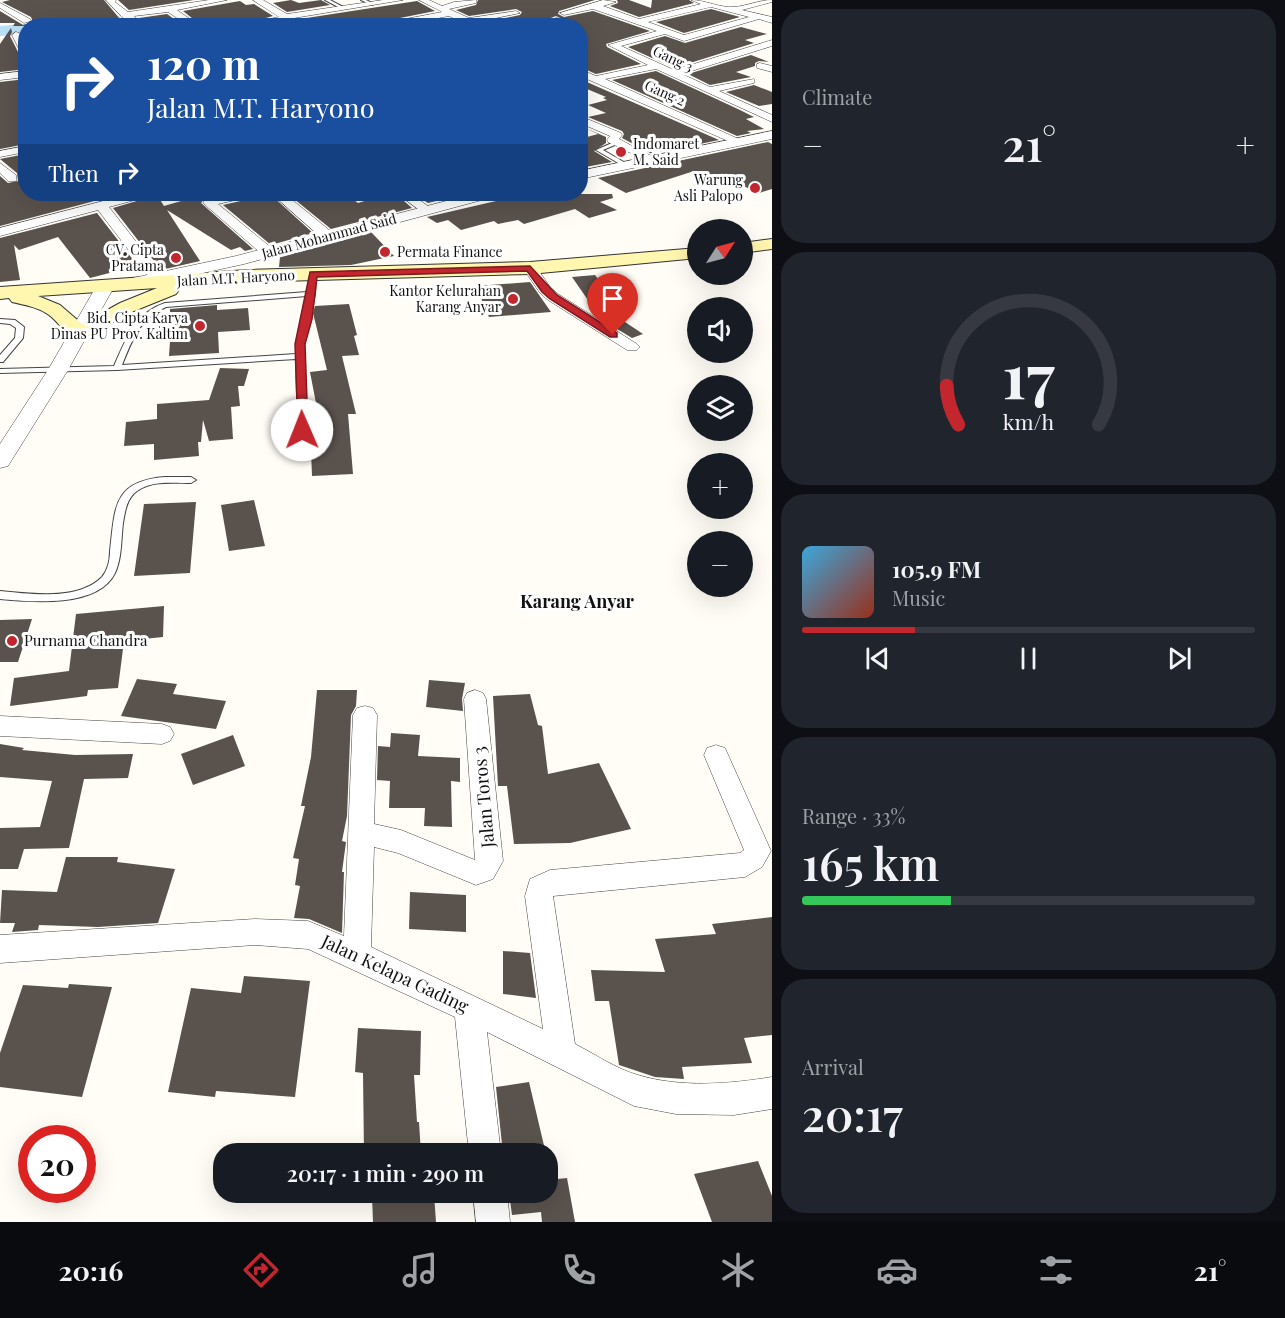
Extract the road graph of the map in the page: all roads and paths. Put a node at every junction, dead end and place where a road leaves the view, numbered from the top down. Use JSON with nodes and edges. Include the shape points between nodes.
{"nodes":[{"id":1,"x":112,"y":0,"type":"edge"},
{"id":2,"x":223,"y":0,"type":"edge"},
{"id":3,"x":327,"y":0,"type":"edge"},
{"id":4,"x":363,"y":0,"type":"edge"},
{"id":5,"x":399,"y":0,"type":"edge"},
{"id":6,"x":423,"y":0,"type":"edge"},
{"id":7,"x":607,"y":0,"type":"edge"},
{"id":8,"x":695,"y":0,"type":"edge"},
{"id":9,"x":771,"y":0,"type":"edge"},
{"id":10,"x":256,"y":1,"type":"edge"},
{"id":11,"x":473,"y":1,"type":"edge"},
{"id":12,"x":316,"y":4,"type":"dead end"},
{"id":13,"x":372,"y":4,"type":"junction"},
{"id":14,"x":711,"y":4,"type":"junction"},
{"id":15,"x":0,"y":5,"type":"edge"},
{"id":16,"x":594,"y":6,"type":"junction"},
{"id":17,"x":343,"y":8,"type":"junction"},
{"id":18,"x":170,"y":9,"type":"junction"},
{"id":19,"x":274,"y":10,"type":"junction"},
{"id":20,"x":731,"y":10,"type":"junction"},
{"id":21,"x":472,"y":11,"type":"dead end"},
{"id":22,"x":448,"y":12,"type":"junction"},
{"id":23,"x":516,"y":13,"type":"dead end"},
{"id":24,"x":564,"y":13,"type":"dead end"},
{"id":25,"x":17,"y":14,"type":"junction"},
{"id":26,"x":125,"y":15,"type":"junction"},
{"id":27,"x":0,"y":16,"type":"edge"},
{"id":28,"x":757,"y":17,"type":"junction"},
{"id":29,"x":23,"y":18,"type":"edge"},
{"id":30,"x":129,"y":18,"type":"edge"},
{"id":31,"x":184,"y":18,"type":"edge"},
{"id":32,"x":287,"y":18,"type":"joint"},
{"id":33,"x":421,"y":18,"type":"edge"},
{"id":34,"x":462,"y":18,"type":"edge"},
{"id":35,"x":487,"y":18,"type":"edge"},
{"id":36,"x":772,"y":20,"type":"edge"},
{"id":37,"x":638,"y":22,"type":"junction"},
{"id":38,"x":664,"y":32,"type":"junction"},
{"id":39,"x":16,"y":35,"type":"dead end"},
{"id":40,"x":18,"y":39,"type":"edge"},
{"id":41,"x":772,"y":43,"type":"edge"},
{"id":42,"x":657,"y":66,"type":"junction"},
{"id":43,"x":672,"y":74,"type":"junction"},
{"id":44,"x":18,"y":75,"type":"edge"},
{"id":45,"x":588,"y":75,"type":"edge"},
{"id":46,"x":0,"y":77,"type":"edge"},
{"id":47,"x":596,"y":78,"type":"junction"},
{"id":48,"x":588,"y":80,"type":"edge"},
{"id":49,"x":751,"y":81,"type":"dead end"},
{"id":50,"x":621,"y":90,"type":"junction"},
{"id":51,"x":709,"y":90,"type":"junction"},
{"id":52,"x":600,"y":95,"type":"dead end"},
{"id":53,"x":772,"y":119,"type":"edge"},
{"id":54,"x":588,"y":122,"type":"edge"},
{"id":55,"x":772,"y":135,"type":"edge"},
{"id":56,"x":737,"y":142,"type":"junction"},
{"id":57,"x":614,"y":144,"type":"dead end"},
{"id":58,"x":18,"y":151,"type":"edge"},
{"id":59,"x":0,"y":154,"type":"edge"},
{"id":60,"x":653,"y":160,"type":"junction"},
{"id":61,"x":0,"y":166,"type":"edge"},
{"id":62,"x":627,"y":166,"type":"junction"},
{"id":63,"x":588,"y":173,"type":"edge"},
{"id":64,"x":12,"y":178,"type":"dead end"},
{"id":65,"x":113,"y":201,"type":"edge"},
{"id":66,"x":217,"y":201,"type":"edge"},
{"id":67,"x":286,"y":201,"type":"edge"},
{"id":68,"x":414,"y":201,"type":"edge"},
{"id":69,"x":461,"y":201,"type":"edge"},
{"id":70,"x":100,"y":204,"type":"junction"},
{"id":71,"x":426,"y":210,"type":"junction"},
{"id":72,"x":0,"y":232,"type":"edge"},
{"id":73,"x":329,"y":237,"type":"junction"},
{"id":74,"x":772,"y":244,"type":"edge"},
{"id":75,"x":753,"y":247,"type":"edge"},
{"id":76,"x":269,"y":253,"type":"junction"},
{"id":77,"x":687,"y":254,"type":"edge"},
{"id":78,"x":243,"y":268,"type":"junction"},
{"id":79,"x":530,"y":268,"type":"junction"},
{"id":80,"x":313,"y":274,"type":"junction"},
{"id":81,"x":157,"y":278,"type":"junction"},
{"id":82,"x":211,"y":280,"type":"junction"},
{"id":83,"x":133,"y":284,"type":"junction"},
{"id":84,"x":106,"y":285,"type":"junction"},
{"id":85,"x":0,"y":294,"type":"edge"},
{"id":86,"x":311,"y":294,"type":"junction"},
{"id":87,"x":0,"y":321,"type":"edge"},
{"id":88,"x":79,"y":334,"type":"junction"},
{"id":89,"x":632,"y":347,"type":"dead end"},
{"id":90,"x":300,"y":356,"type":"junction"},
{"id":91,"x":0,"y":360,"type":"edge"},
{"id":92,"x":117,"y":368,"type":"junction"},
{"id":93,"x":58,"y":370,"type":"junction"},
{"id":94,"x":0,"y":371,"type":"edge"},
{"id":95,"x":302,"y":430,"type":"dead end"},
{"id":96,"x":0,"y":460,"type":"edge"},
{"id":97,"x":191,"y":480,"type":"dead end"},
{"id":98,"x":0,"y":595,"type":"edge"},
{"id":99,"x":475,"y":699,"type":"dead end"},
{"id":100,"x":365,"y":715,"type":"dead end"},
{"id":101,"x":0,"y":726,"type":"edge"},
{"id":102,"x":162,"y":734,"type":"dead end"},
{"id":103,"x":716,"y":755,"type":"dead end"},
{"id":104,"x":361,"y":832,"type":"junction"},
{"id":105,"x":0,"y":949,"type":"edge"},
{"id":106,"x":357,"y":955,"type":"junction"},
{"id":107,"x":469,"y":1008,"type":"junction"},
{"id":108,"x":561,"y":1054,"type":"junction"},
{"id":109,"x":770,"y":1098,"type":"edge"},
{"id":110,"x":484,"y":1143,"type":"edge"},
{"id":111,"x":491,"y":1203,"type":"edge"},
{"id":112,"x":493,"y":1222,"type":"edge"}],
"edges":[{"from":1,"to":26,"type":"street","via":[[109,1]]},
{"from":2,"to":18,"type":"street"},
{"from":3,"to":17,"type":"lane"},
{"from":4,"to":13,"type":"lane"},
{"from":5,"to":13,"type":"street"},
{"from":6,"to":22,"type":"street"},
{"from":7,"to":16,"type":"street","via":[[612,2]]},
{"from":8,"to":14,"type":"street"},
{"from":9,"to":20,"type":"street"},
{"from":10,"to":19,"type":"street"},
{"from":11,"to":22,"type":"street","via":[[454,4]]},
{"from":12,"to":19,"type":"street"},
{"from":13,"to":17,"type":"street"},
{"from":14,"to":20,"type":"street"},
{"from":14,"to":37,"type":"street"},
{"from":15,"to":25,"type":"street"},
{"from":16,"to":24,"type":"street"},
{"from":16,"to":37,"type":"street"},
{"from":17,"to":32,"type":"street"},
{"from":18,"to":26,"type":"street"},
{"from":18,"to":31,"type":"street"},
{"from":19,"to":32,"type":"street"},
{"from":20,"to":28,"type":"street"},
{"from":21,"to":22,"type":"street"},
{"from":22,"to":33,"type":"street"},
{"from":22,"to":34,"type":"street"},
{"from":23,"to":35,"type":"street"},
{"from":25,"to":27,"type":"street"},
{"from":25,"to":29,"type":"street"},
{"from":26,"to":30,"type":"street"},
{"from":28,"to":36,"type":"street"},
{"from":28,"to":38,"type":"street","via":[[687,38]]},
{"from":37,"to":38,"type":"street"},
{"from":38,"to":42,"type":"street","name":"Gang 3","via":[[612,45]]},
{"from":39,"to":40,"type":"street"},
{"from":41,"to":43,"type":"street"},
{"from":42,"to":43,"type":"street","name":"Gang 3"},
{"from":42,"to":47,"type":"street"},
{"from":43,"to":51,"type":"street","name":"Gang 3"},
{"from":44,"to":46,"type":"street"},
{"from":45,"to":47,"type":"street","name":"Gang 2"},
{"from":47,"to":48,"type":"street"},
{"from":47,"to":50,"type":"street","name":"Gang 2"},
{"from":49,"to":51,"type":"street"},
{"from":50,"to":52,"type":"street"},
{"from":50,"to":56,"type":"street","name":"Gang 2"},
{"from":51,"to":53,"type":"street","name":"Gang 3"},
{"from":54,"to":60,"type":"street","via":[[617,135],[612,140]]},
{"from":55,"to":56,"type":"street"},
{"from":56,"to":60,"type":"street"},
{"from":57,"to":62,"type":"lane","via":[[599,150]]},
{"from":58,"to":59,"type":"street"},
{"from":60,"to":62,"type":"street"},
{"from":61,"to":64,"type":"street"},
{"from":62,"to":63,"type":"street"},
{"from":65,"to":70,"type":"street"},
{"from":66,"to":76,"type":"street","via":[[209,203]]},
{"from":67,"to":73,"type":"street"},
{"from":68,"to":71,"type":"street"},
{"from":69,"to":71,"type":"street","name":"Jalan Mohammad Said"},
{"from":70,"to":72,"type":"street"},
{"from":70,"to":81,"type":"street"},
{"from":71,"to":73,"type":"street","name":"Jalan Mohammad Said"},
{"from":73,"to":76,"type":"street","name":"Jalan Mohammad Said"},
{"from":74,"to":75,"type":"main road"},
{"from":76,"to":78,"type":"street","name":"Jalan Mohammad Said"},
{"from":77,"to":79,"type":"main road","name":"Jalan M.T. Haryono"},
{"from":78,"to":80,"type":"main road","name":"Jalan M.T. Haryono"},
{"from":78,"to":81,"type":"street","name":"Jalan Mohammad Said"},
{"from":78,"to":82,"type":"main road","name":"Jalan M.T. Haryono"},
{"from":79,"to":80,"type":"main road","name":"Jalan M.T. Haryono"},
{"from":79,"to":89,"type":"street","via":[[553,297]]},
{"from":80,"to":86,"type":"lane"},
{"from":81,"to":83,"type":"street","name":"Jalan Mohammad Said"},
{"from":82,"to":83,"type":"main road","name":"Jalan M.T. Haryono"},
{"from":82,"to":88,"type":"main road","via":[[145,299]]},
{"from":83,"to":84,"type":"main road","name":"Jalan M.T. Haryono"},
{"from":84,"to":85,"type":"main road","name":"Jalan M.T. Haryono"},
{"from":84,"to":88,"type":"street"},
{"from":85,"to":88,"type":"main road","via":[[51,306]]},
{"from":86,"to":90,"type":"lane"},
{"from":86,"to":92,"type":"lane","via":[[165,304],[151,310],[134,327]]},
{"from":87,"to":91,"type":"lane","via":[[20,327],[19,338]]},
{"from":88,"to":93,"type":"street"},
{"from":90,"to":92,"type":"lane"},
{"from":90,"to":95,"type":"lane"},
{"from":92,"to":93,"type":"lane"},
{"from":93,"to":94,"type":"lane"},
{"from":93,"to":96,"type":"street"},
{"from":97,"to":98,"type":"lane","via":[[156,480],[126,496],[114,563],[106,579],[61,597]]},
{"from":99,"to":104,"type":"street","name":"Jalan Toros 3","via":[[490,861],[484,870],[476,873],[401,842]]},
{"from":100,"to":104,"type":"street"},
{"from":101,"to":102,"type":"street"},
{"from":103,"to":108,"type":"street","via":[[758,851],[753,859],[745,865],[550,882],[540,888]]},
{"from":104,"to":106,"type":"street"},
{"from":105,"to":106,"type":"street","name":"Jalan Kelapa Gading","via":[[255,932],[308,934]]},
{"from":106,"to":107,"type":"street","name":"Jalan Kelapa Gading"},
{"from":107,"to":108,"type":"street","name":"Jalan Kelapa Gading"},
{"from":107,"to":110,"type":"street"},
{"from":108,"to":109,"type":"street","name":"Jalan Kelapa Gading","via":[[634,1090],[676,1098]]},
{"from":111,"to":112,"type":"street"}]}
